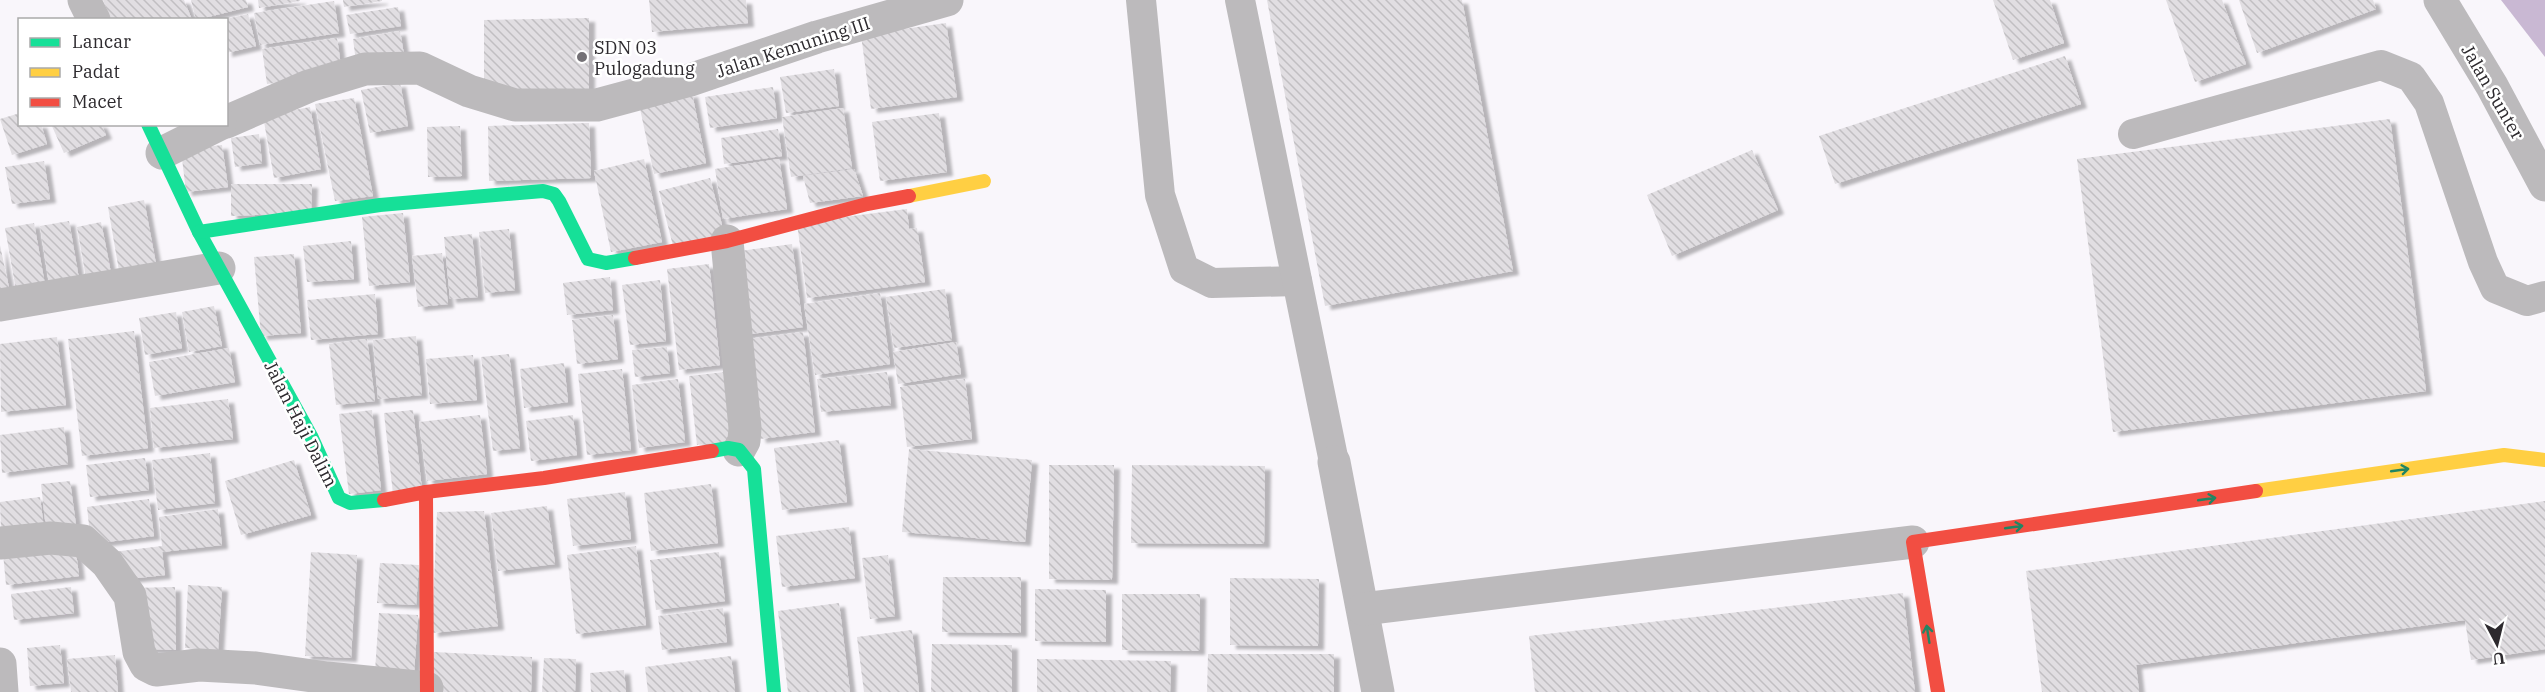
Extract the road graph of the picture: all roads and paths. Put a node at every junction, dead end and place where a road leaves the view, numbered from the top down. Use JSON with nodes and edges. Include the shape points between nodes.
{"nodes":[{"id":1,"x":84,"y":0,"type":"edge"},
{"id":2,"x":947,"y":0,"type":"edge"},
{"id":3,"x":1141,"y":0,"type":"edge"},
{"id":4,"x":1240,"y":0,"type":"edge"},
{"id":5,"x":2440,"y":0,"type":"edge"},
{"id":6,"x":93,"y":18,"type":"edge"},
{"id":7,"x":228,"y":121,"type":"edge"},
{"id":8,"x":211,"y":126,"type":"edge"},
{"id":9,"x":2133,"y":134,"type":"dead end"},
{"id":10,"x":155,"y":139,"type":"edge"},
{"id":11,"x":984,"y":181,"type":"dead end"},
{"id":12,"x":2545,"y":185,"type":"edge"},
{"id":13,"x":199,"y":232,"type":"junction"},
{"id":14,"x":727,"y":241,"type":"junction"},
{"id":15,"x":219,"y":268,"type":"junction"},
{"id":16,"x":1297,"y":281,"type":"junction"},
{"id":17,"x":2545,"y":296,"type":"edge"},
{"id":18,"x":0,"y":305,"type":"edge"},
{"id":19,"x":739,"y":450,"type":"junction"},
{"id":20,"x":2545,"y":460,"type":"edge"},
{"id":21,"x":1334,"y":462,"type":"joint"},
{"id":22,"x":426,"y":492,"type":"junction"},
{"id":23,"x":1913,"y":542,"type":"junction"},
{"id":24,"x":0,"y":543,"type":"edge"},
{"id":25,"x":1364,"y":609,"type":"junction"},
{"id":26,"x":0,"y":664,"type":"edge"},
{"id":27,"x":427,"y":690,"type":"edge"},
{"id":28,"x":2,"y":692,"type":"edge"},
{"id":29,"x":774,"y":692,"type":"edge"},
{"id":30,"x":1378,"y":692,"type":"edge"},
{"id":31,"x":1938,"y":692,"type":"edge"}],
"edges":[{"from":1,"to":6,"type":"street"},
{"from":2,"to":7,"type":"street","name":"Jalan Kemuning III","via":[[597,105],[515,105],[469,91],[420,68],[365,69],[309,86]]},
{"from":3,"to":16,"type":"lane","via":[[1160,195],[1184,269],[1212,283]]},
{"from":4,"to":16,"type":"lane"},
{"from":5,"to":12,"type":"street","name":"Jalan Sunter"},
{"from":8,"to":10,"type":"street"},
{"from":9,"to":17,"type":"lane","via":[[2381,65],[2411,76],[2429,103],[2495,288],[2527,301]]},
{"from":10,"to":13,"type":"street","name":"Jalan Haji Dalim"},
{"from":11,"to":14,"type":"street","via":[[867,204]]},
{"from":13,"to":14,"type":"street","via":[[380,205],[543,191],[554,194],[559,201],[588,259],[606,263]]},
{"from":13,"to":15,"type":"street","name":"Jalan Haji Dalim"},
{"from":14,"to":19,"type":"street","via":[[745,428]]},
{"from":15,"to":18,"type":"street"},
{"from":15,"to":22,"type":"street","name":"Jalan Haji Dalim","via":[[311,436],[339,498],[365,503]]},
{"from":16,"to":21,"type":"lane"},
{"from":19,"to":22,"type":"street","via":[[728,448],[544,478]]},
{"from":19,"to":29,"type":"street","via":[[754,469]]},
{"from":23,"to":20,"type":"street","one_way":true,"via":[[2504,455]]},
{"from":21,"to":25,"type":"street"},
{"from":22,"to":27,"type":"street"},
{"from":23,"to":25,"type":"street"},
{"from":31,"to":23,"type":"street","one_way":true},
{"from":24,"to":27,"type":"street","via":[[51,538],[82,541],[107,563],[130,596],[139,652],[146,665],[156,670],[199,665],[256,668]]},
{"from":25,"to":30,"type":"street"},
{"from":26,"to":28,"type":"street"}]}
